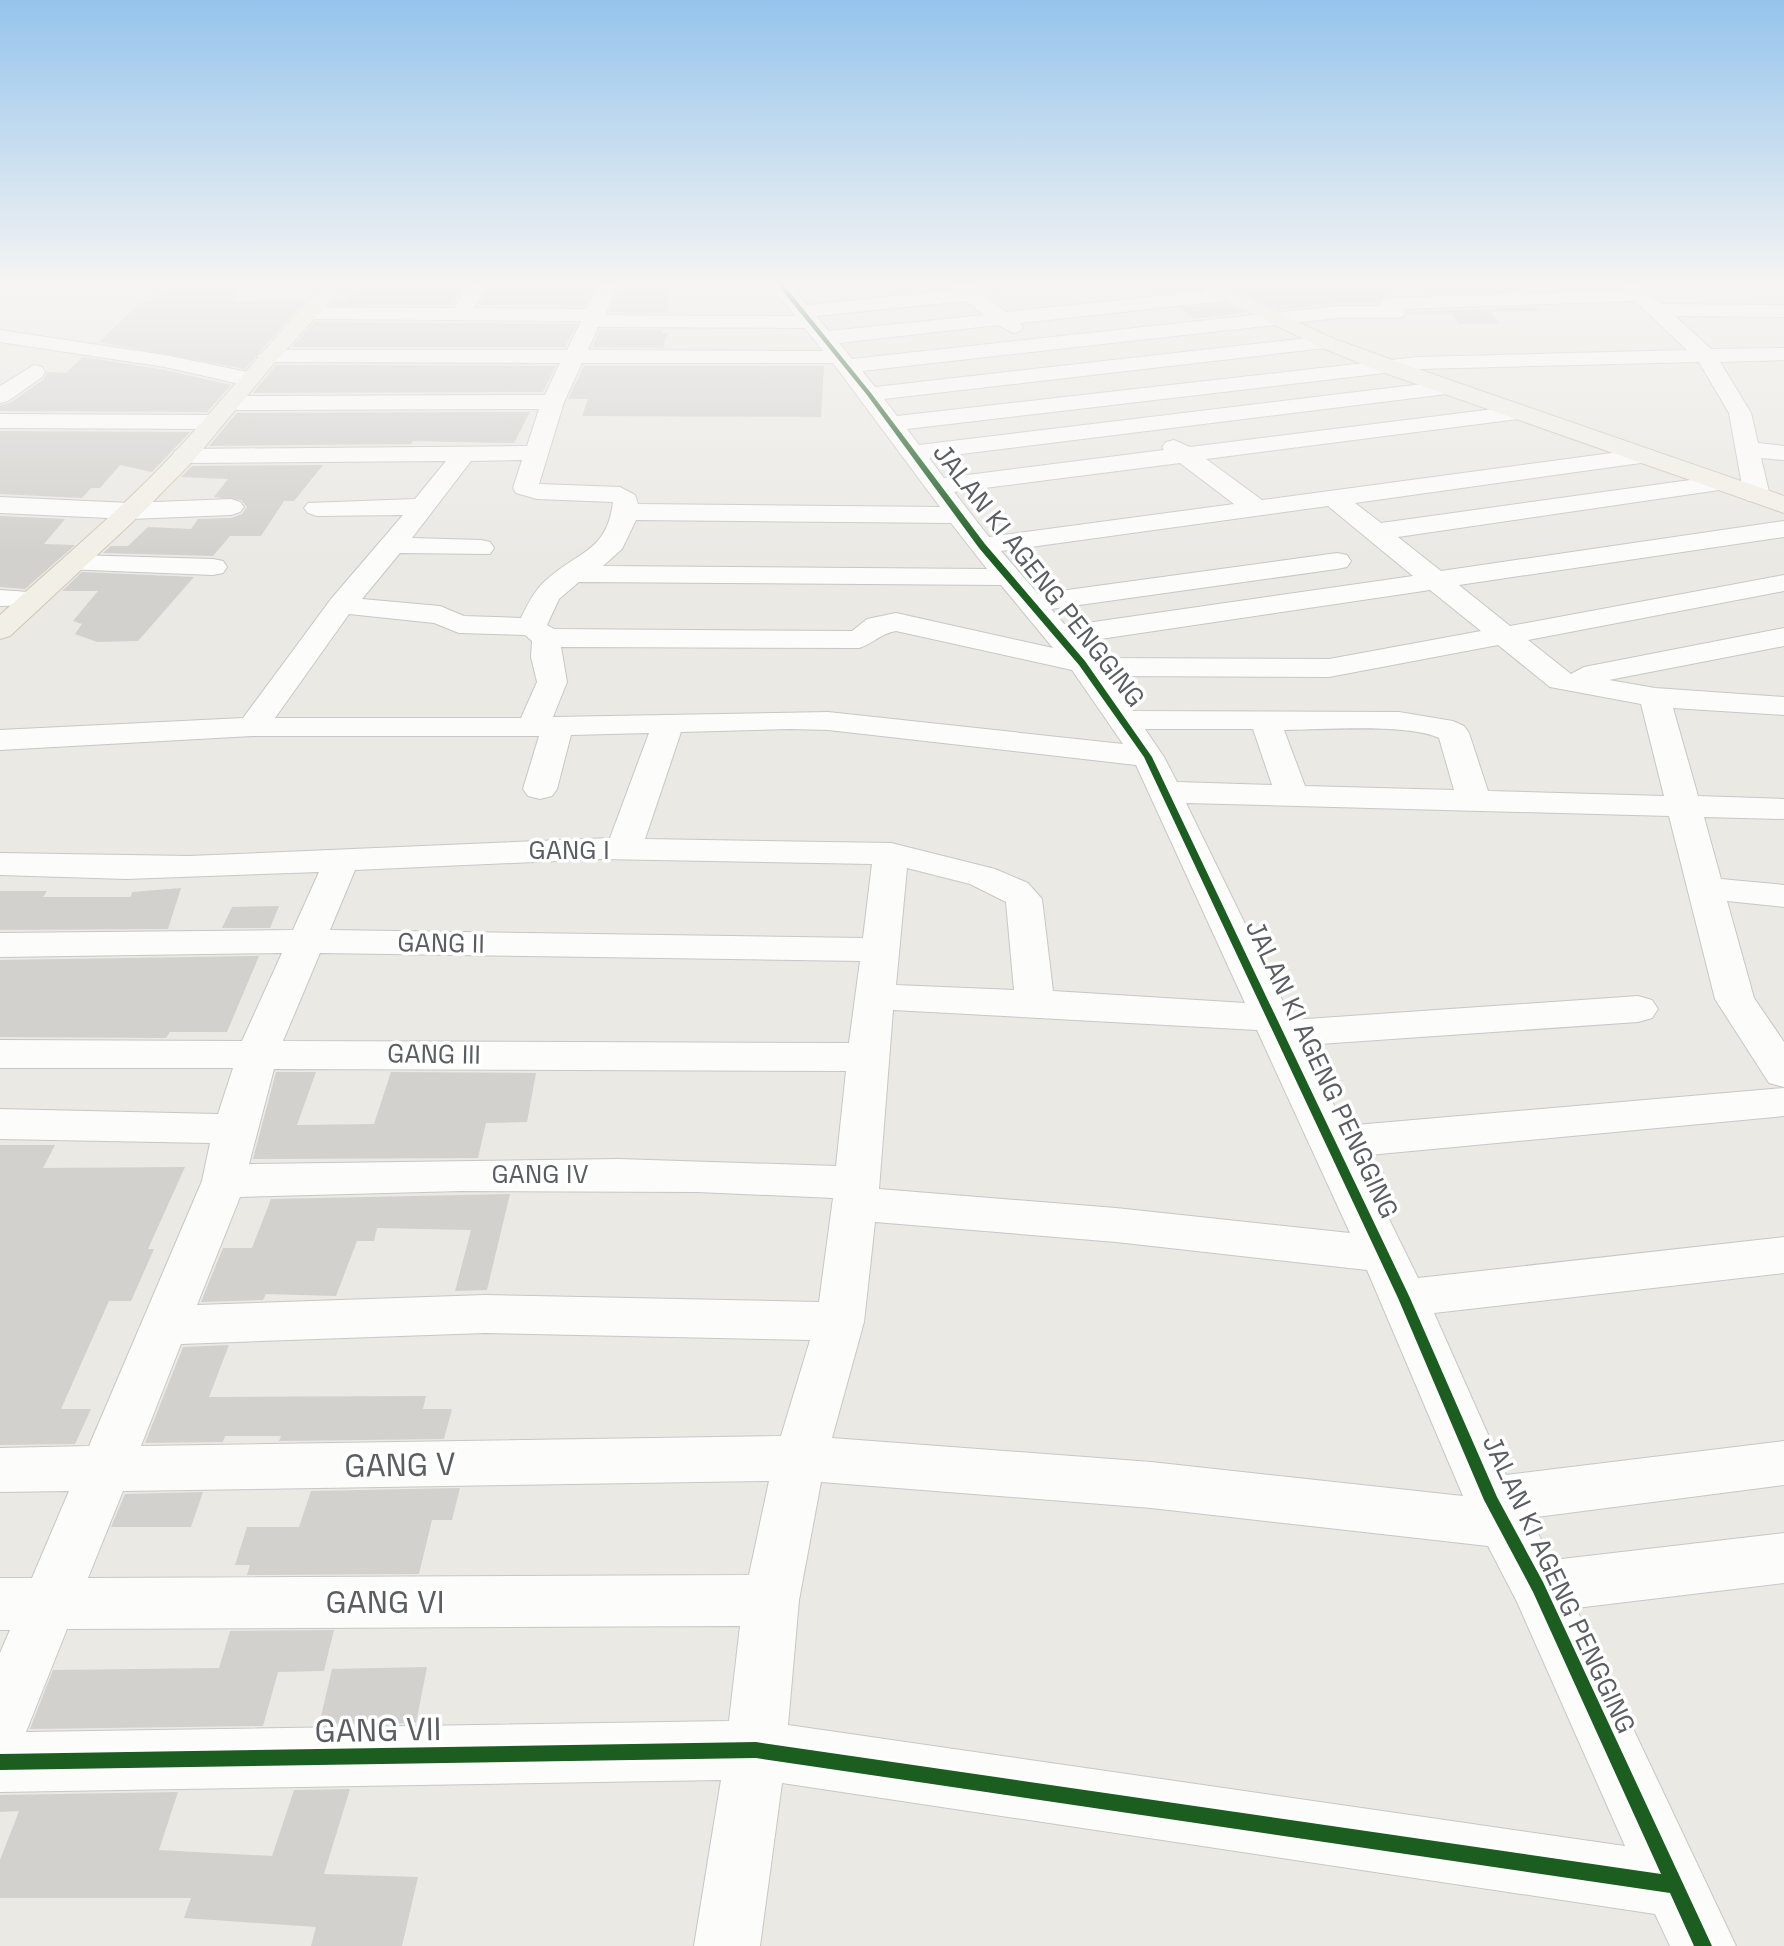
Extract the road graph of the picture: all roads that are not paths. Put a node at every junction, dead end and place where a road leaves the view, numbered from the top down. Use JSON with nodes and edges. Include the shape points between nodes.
{"nodes":[{"id":1,"x":30,"y":375,"type":"edge"},
{"id":2,"x":230,"y":375,"type":"edge"},
{"id":3,"x":252,"y":375,"type":"edge"},
{"id":4,"x":565,"y":375,"type":"edge"},
{"id":5,"x":853,"y":375,"type":"edge"},
{"id":6,"x":907,"y":375,"type":"edge"},
{"id":7,"x":942,"y":375,"type":"edge"},
{"id":8,"x":1077,"y":375,"type":"edge"},
{"id":9,"x":1310,"y":375,"type":"edge"},
{"id":10,"x":1411,"y":375,"type":"edge"},
{"id":11,"x":1717,"y":375,"type":"edge"},
{"id":12,"x":249,"y":379,"type":"junction"},
{"id":13,"x":1447,"y":388,"type":"junction"},
{"id":14,"x":0,"y":396,"type":"edge"},
{"id":15,"x":1109,"y":398,"type":"junction"},
{"id":16,"x":552,"y":402,"type":"junction"},
{"id":17,"x":229,"y":403,"type":"junction"},
{"id":18,"x":1518,"y":413,"type":"junction"},
{"id":19,"x":0,"y":421,"type":"edge"},
{"id":20,"x":211,"y":422,"type":"junction"},
{"id":21,"x":1144,"y":425,"type":"junction"},
{"id":22,"x":1749,"y":449,"type":"junction"},
{"id":23,"x":536,"y":453,"type":"junction"},
{"id":24,"x":1784,"y":453,"type":"edge"},
{"id":25,"x":464,"y":454,"type":"junction"},
{"id":26,"x":1184,"y":454,"type":"junction"},
{"id":27,"x":184,"y":456,"type":"junction"},
{"id":28,"x":1641,"y":456,"type":"junction"},
{"id":29,"x":1719,"y":483,"type":"junction"},
{"id":30,"x":1756,"y":496,"type":"junction"},
{"id":31,"x":1333,"y":498,"type":"junction"},
{"id":32,"x":0,"y":505,"type":"edge"},
{"id":33,"x":1784,"y":505,"type":"edge"},
{"id":34,"x":231,"y":507,"type":"dead end"},
{"id":35,"x":423,"y":507,"type":"junction"},
{"id":36,"x":317,"y":508,"type":"dead end"},
{"id":37,"x":1256,"y":508,"type":"junction"},
{"id":38,"x":130,"y":511,"type":"junction"},
{"id":39,"x":626,"y":512,"type":"junction"},
{"id":40,"x":960,"y":516,"type":"junction"},
{"id":41,"x":1784,"y":529,"type":"edge"},
{"id":42,"x":1376,"y":533,"type":"junction"},
{"id":43,"x":393,"y":545,"type":"junction"},
{"id":44,"x":481,"y":548,"type":"dead end"},
{"id":45,"x":1337,"y":561,"type":"dead end"},
{"id":46,"x":75,"y":563,"type":"junction"},
{"id":47,"x":213,"y":567,"type":"dead end"},
{"id":48,"x":575,"y":574,"type":"junction"},
{"id":49,"x":1436,"y":580,"type":"junction"},
{"id":50,"x":1784,"y":583,"type":"edge"},
{"id":51,"x":1019,"y":590,"type":"junction"},
{"id":52,"x":0,"y":598,"type":"edge"},
{"id":53,"x":33,"y":599,"type":"junction"},
{"id":54,"x":341,"y":605,"type":"junction"},
{"id":55,"x":0,"y":630,"type":"edge"},
{"id":56,"x":540,"y":633,"type":"junction"},
{"id":57,"x":1504,"y":635,"type":"junction"},
{"id":58,"x":1784,"y":637,"type":"edge"},
{"id":59,"x":1076,"y":656,"type":"junction"},
{"id":60,"x":1561,"y":681,"type":"junction"},
{"id":61,"x":1655,"y":697,"type":"junction"},
{"id":62,"x":1784,"y":706,"type":"edge"},
{"id":63,"x":1125,"y":720,"type":"junction"},
{"id":64,"x":1265,"y":720,"type":"junction"},
{"id":65,"x":669,"y":722,"type":"junction"},
{"id":66,"x":546,"y":726,"type":"junction"},
{"id":67,"x":252,"y":727,"type":"junction"},
{"id":68,"x":161,"y":733,"type":"junction"},
{"id":69,"x":0,"y":740,"type":"edge"},
{"id":70,"x":141,"y":765,"type":"dead end"},
{"id":71,"x":1157,"y":774,"type":"junction"},
{"id":72,"x":540,"y":789,"type":"dead end"},
{"id":73,"x":1292,"y":795,"type":"junction"},
{"id":74,"x":1474,"y":800,"type":"junction"},
{"id":75,"x":1684,"y":806,"type":"junction"},
{"id":76,"x":1784,"y":809,"type":"edge"},
{"id":77,"x":623,"y":850,"type":"junction"},
{"id":78,"x":891,"y":854,"type":"junction"},
{"id":79,"x":342,"y":859,"type":"junction"},
{"id":80,"x":0,"y":864,"type":"edge"},
{"id":81,"x":1705,"y":888,"type":"junction"},
{"id":82,"x":1784,"y":896,"type":"edge"},
{"id":83,"x":306,"y":941,"type":"junction"},
{"id":84,"x":0,"y":945,"type":"edge"},
{"id":85,"x":882,"y":950,"type":"junction"},
{"id":86,"x":874,"y":997,"type":"junction"},
{"id":87,"x":1035,"y":1003,"type":"junction"},
{"id":88,"x":1638,"y":1009,"type":"dead end"},
{"id":89,"x":1277,"y":1026,"type":"junction"},
{"id":90,"x":258,"y":1052,"type":"junction"},
{"id":91,"x":0,"y":1054,"type":"edge"},
{"id":92,"x":868,"y":1057,"type":"junction"},
{"id":93,"x":1784,"y":1073,"type":"edge"},
{"id":94,"x":1784,"y":1102,"type":"edge"},
{"id":95,"x":0,"y":1124,"type":"edge"},
{"id":96,"x":235,"y":1129,"type":"junction"},
{"id":97,"x":1330,"y":1143,"type":"junction"},
{"id":98,"x":224,"y":1181,"type":"junction"},
{"id":99,"x":855,"y":1193,"type":"junction"},
{"id":100,"x":1382,"y":1254,"type":"junction"},
{"id":101,"x":1784,"y":1255,"type":"edge"},
{"id":102,"x":1404,"y":1298,"type":"junction"},
{"id":103,"x":840,"y":1322,"type":"junction"},
{"id":104,"x":166,"y":1325,"type":"junction"},
{"id":105,"x":800,"y":1458,"type":"junction"},
{"id":106,"x":1784,"y":1463,"type":"edge"},
{"id":107,"x":0,"y":1470,"type":"edge"},
{"id":108,"x":102,"y":1470,"type":"junction"},
{"id":109,"x":1497,"y":1512,"type":"junction"},
{"id":110,"x":1784,"y":1559,"type":"edge"},
{"id":111,"x":1538,"y":1587,"type":"junction"},
{"id":112,"x":771,"y":1601,"type":"junction"},
{"id":113,"x":25,"y":1604,"type":"edge"},
{"id":114,"x":0,"y":1723,"type":"edge"},
{"id":115,"x":756,"y":1750,"type":"junction"},
{"id":116,"x":0,"y":1762,"type":"edge"},
{"id":117,"x":1675,"y":1885,"type":"junction"},
{"id":118,"x":727,"y":1946,"type":"edge"},
{"id":119,"x":1703,"y":1946,"type":"edge"}],
"edges":[{"from":1,"to":14,"type":"street"},
{"from":2,"to":12,"type":"street"},
{"from":3,"to":12,"type":"main road"},
{"from":4,"to":16,"type":"street"},
{"from":5,"to":40,"type":"street","name":"JALAN KI AGENG PENGGING"},
{"from":6,"to":21,"type":"street"},
{"from":7,"to":15,"type":"street"},
{"from":8,"to":15,"type":"street"},
{"from":9,"to":15,"type":"street"},
{"from":10,"to":13,"type":"main road"},
{"from":11,"to":22,"type":"street","via":[[1740,413]]},
{"from":12,"to":17,"type":"main road"},
{"from":13,"to":18,"type":"main road"},
{"from":13,"to":21,"type":"street"},
{"from":15,"to":21,"type":"street"},
{"from":16,"to":17,"type":"street"},
{"from":16,"to":23,"type":"street"},
{"from":17,"to":20,"type":"main road"},
{"from":18,"to":26,"type":"street"},
{"from":18,"to":28,"type":"main road"},
{"from":19,"to":20,"type":"street"},
{"from":20,"to":27,"type":"main road"},
{"from":21,"to":26,"type":"street"},
{"from":22,"to":24,"type":"street"},
{"from":22,"to":30,"type":"street"},
{"from":23,"to":25,"type":"street"},
{"from":23,"to":39,"type":"street","via":[[525,488],[620,495],[626,500]]},
{"from":25,"to":27,"type":"street"},
{"from":25,"to":35,"type":"street"},
{"from":26,"to":37,"type":"street"},
{"from":26,"to":40,"type":"street"},
{"from":27,"to":38,"type":"main road"},
{"from":28,"to":29,"type":"main road"},
{"from":28,"to":31,"type":"street"},
{"from":29,"to":30,"type":"main road"},
{"from":29,"to":42,"type":"street"},
{"from":30,"to":33,"type":"main road"},
{"from":31,"to":37,"type":"street"},
{"from":31,"to":42,"type":"street"},
{"from":32,"to":38,"type":"street"},
{"from":34,"to":38,"type":"street"},
{"from":35,"to":36,"type":"street"},
{"from":35,"to":43,"type":"street"},
{"from":37,"to":40,"type":"street"},
{"from":38,"to":46,"type":"main road"},
{"from":39,"to":40,"type":"street"},
{"from":39,"to":48,"type":"street","via":[[608,552]]},
{"from":40,"to":51,"type":"street","name":"JALAN KI AGENG PENGGING"},
{"from":41,"to":49,"type":"street"},
{"from":42,"to":49,"type":"street"},
{"from":43,"to":44,"type":"street"},
{"from":43,"to":54,"type":"street"},
{"from":45,"to":51,"type":"street"},
{"from":46,"to":47,"type":"street"},
{"from":46,"to":53,"type":"main road"},
{"from":48,"to":51,"type":"street"},
{"from":48,"to":56,"type":"street","via":[[547,596]]},
{"from":49,"to":57,"type":"street"},
{"from":49,"to":59,"type":"street"},
{"from":50,"to":57,"type":"street"},
{"from":51,"to":59,"type":"street","name":"JALAN KI AGENG PENGGING"},
{"from":52,"to":53,"type":"street"},
{"from":53,"to":55,"type":"main road"},
{"from":54,"to":56,"type":"street","via":[[440,615],[459,624]]},
{"from":54,"to":67,"type":"street"},
{"from":56,"to":59,"type":"street","via":[[852,639],[865,636],[881,623],[896,622]]},
{"from":56,"to":66,"type":"street","via":[[552,682]]},
{"from":57,"to":59,"type":"street","via":[[1329,668]]},
{"from":57,"to":60,"type":"street"},
{"from":58,"to":60,"type":"street"},
{"from":59,"to":63,"type":"street","name":"JALAN KI AGENG PENGGING"},
{"from":60,"to":61,"type":"street"},
{"from":61,"to":62,"type":"street"},
{"from":61,"to":75,"type":"street"},
{"from":63,"to":64,"type":"street"},
{"from":63,"to":71,"type":"street","name":"JALAN KI AGENG PENGGING"},
{"from":64,"to":73,"type":"street"},
{"from":64,"to":74,"type":"street","via":[[1443,727],[1453,733]]},
{"from":65,"to":66,"type":"street"},
{"from":65,"to":71,"type":"street","via":[[828,721]]},
{"from":65,"to":77,"type":"street"},
{"from":66,"to":67,"type":"street"},
{"from":66,"to":72,"type":"street"},
{"from":67,"to":68,"type":"street"},
{"from":68,"to":69,"type":"street"},
{"from":68,"to":70,"type":"street"},
{"from":71,"to":73,"type":"street"},
{"from":71,"to":89,"type":"street","name":"JALAN KI AGENG PENGGING"},
{"from":73,"to":74,"type":"street"},
{"from":74,"to":75,"type":"street"},
{"from":75,"to":76,"type":"street"},
{"from":75,"to":81,"type":"street"},
{"from":77,"to":78,"type":"street","name":"GANG I"},
{"from":77,"to":79,"type":"street","name":"GANG I"},
{"from":78,"to":85,"type":"street"},
{"from":78,"to":87,"type":"street","name":"GANG I","via":[[1003,883],[1020,893]]},
{"from":79,"to":80,"type":"street","name":"GANG I","via":[[163,869]]},
{"from":79,"to":83,"type":"street"},
{"from":81,"to":82,"type":"street"},
{"from":81,"to":93,"type":"street","via":[[1735,999]]},
{"from":83,"to":84,"type":"street","name":"GANG II"},
{"from":83,"to":85,"type":"street","name":"GANG II"},
{"from":83,"to":90,"type":"street"},
{"from":85,"to":86,"type":"street"},
{"from":86,"to":87,"type":"street"},
{"from":86,"to":92,"type":"street"},
{"from":87,"to":89,"type":"street"},
{"from":88,"to":89,"type":"street"},
{"from":89,"to":97,"type":"street","name":"JALAN KI AGENG PENGGING"},
{"from":90,"to":91,"type":"street","name":"GANG III"},
{"from":90,"to":92,"type":"street","name":"GANG III"},
{"from":90,"to":96,"type":"street"},
{"from":92,"to":99,"type":"street"},
{"from":94,"to":97,"type":"street"},
{"from":95,"to":96,"type":"street"},
{"from":96,"to":98,"type":"street"},
{"from":97,"to":100,"type":"street","name":"JALAN KI AGENG PENGGING"},
{"from":98,"to":99,"type":"street","name":"GANG IV","via":[[534,1173],[749,1176]]},
{"from":98,"to":104,"type":"street"},
{"from":99,"to":100,"type":"street","name":"GANG IV"},
{"from":99,"to":103,"type":"street"},
{"from":100,"to":102,"type":"street","name":"JALAN KI AGENG PENGGING"},
{"from":101,"to":102,"type":"street"},
{"from":102,"to":109,"type":"street","name":"JALAN KI AGENG PENGGING"},
{"from":103,"to":104,"type":"street","via":[[485,1314]]},
{"from":103,"to":105,"type":"street"},
{"from":104,"to":108,"type":"street"},
{"from":105,"to":108,"type":"street","name":"GANG V"},
{"from":105,"to":109,"type":"street","name":"GANG V"},
{"from":105,"to":112,"type":"street"},
{"from":106,"to":109,"type":"street","name":"GANG V"},
{"from":107,"to":108,"type":"street","name":"GANG V"},
{"from":108,"to":113,"type":"street"},
{"from":109,"to":111,"type":"street","name":"JALAN KI AGENG PENGGING"},
{"from":110,"to":111,"type":"street"},
{"from":111,"to":117,"type":"street","name":"JALAN KI AGENG PENGGING"},
{"from":112,"to":113,"type":"street","name":"GANG VI"},
{"from":112,"to":115,"type":"street"},
{"from":113,"to":114,"type":"street"},
{"from":115,"to":116,"type":"street","name":"GANG VII"},
{"from":115,"to":117,"type":"street","name":"GANG VII"},
{"from":115,"to":118,"type":"street"},
{"from":117,"to":119,"type":"street","name":"JALAN KI AGENG PENGGING"}]}
